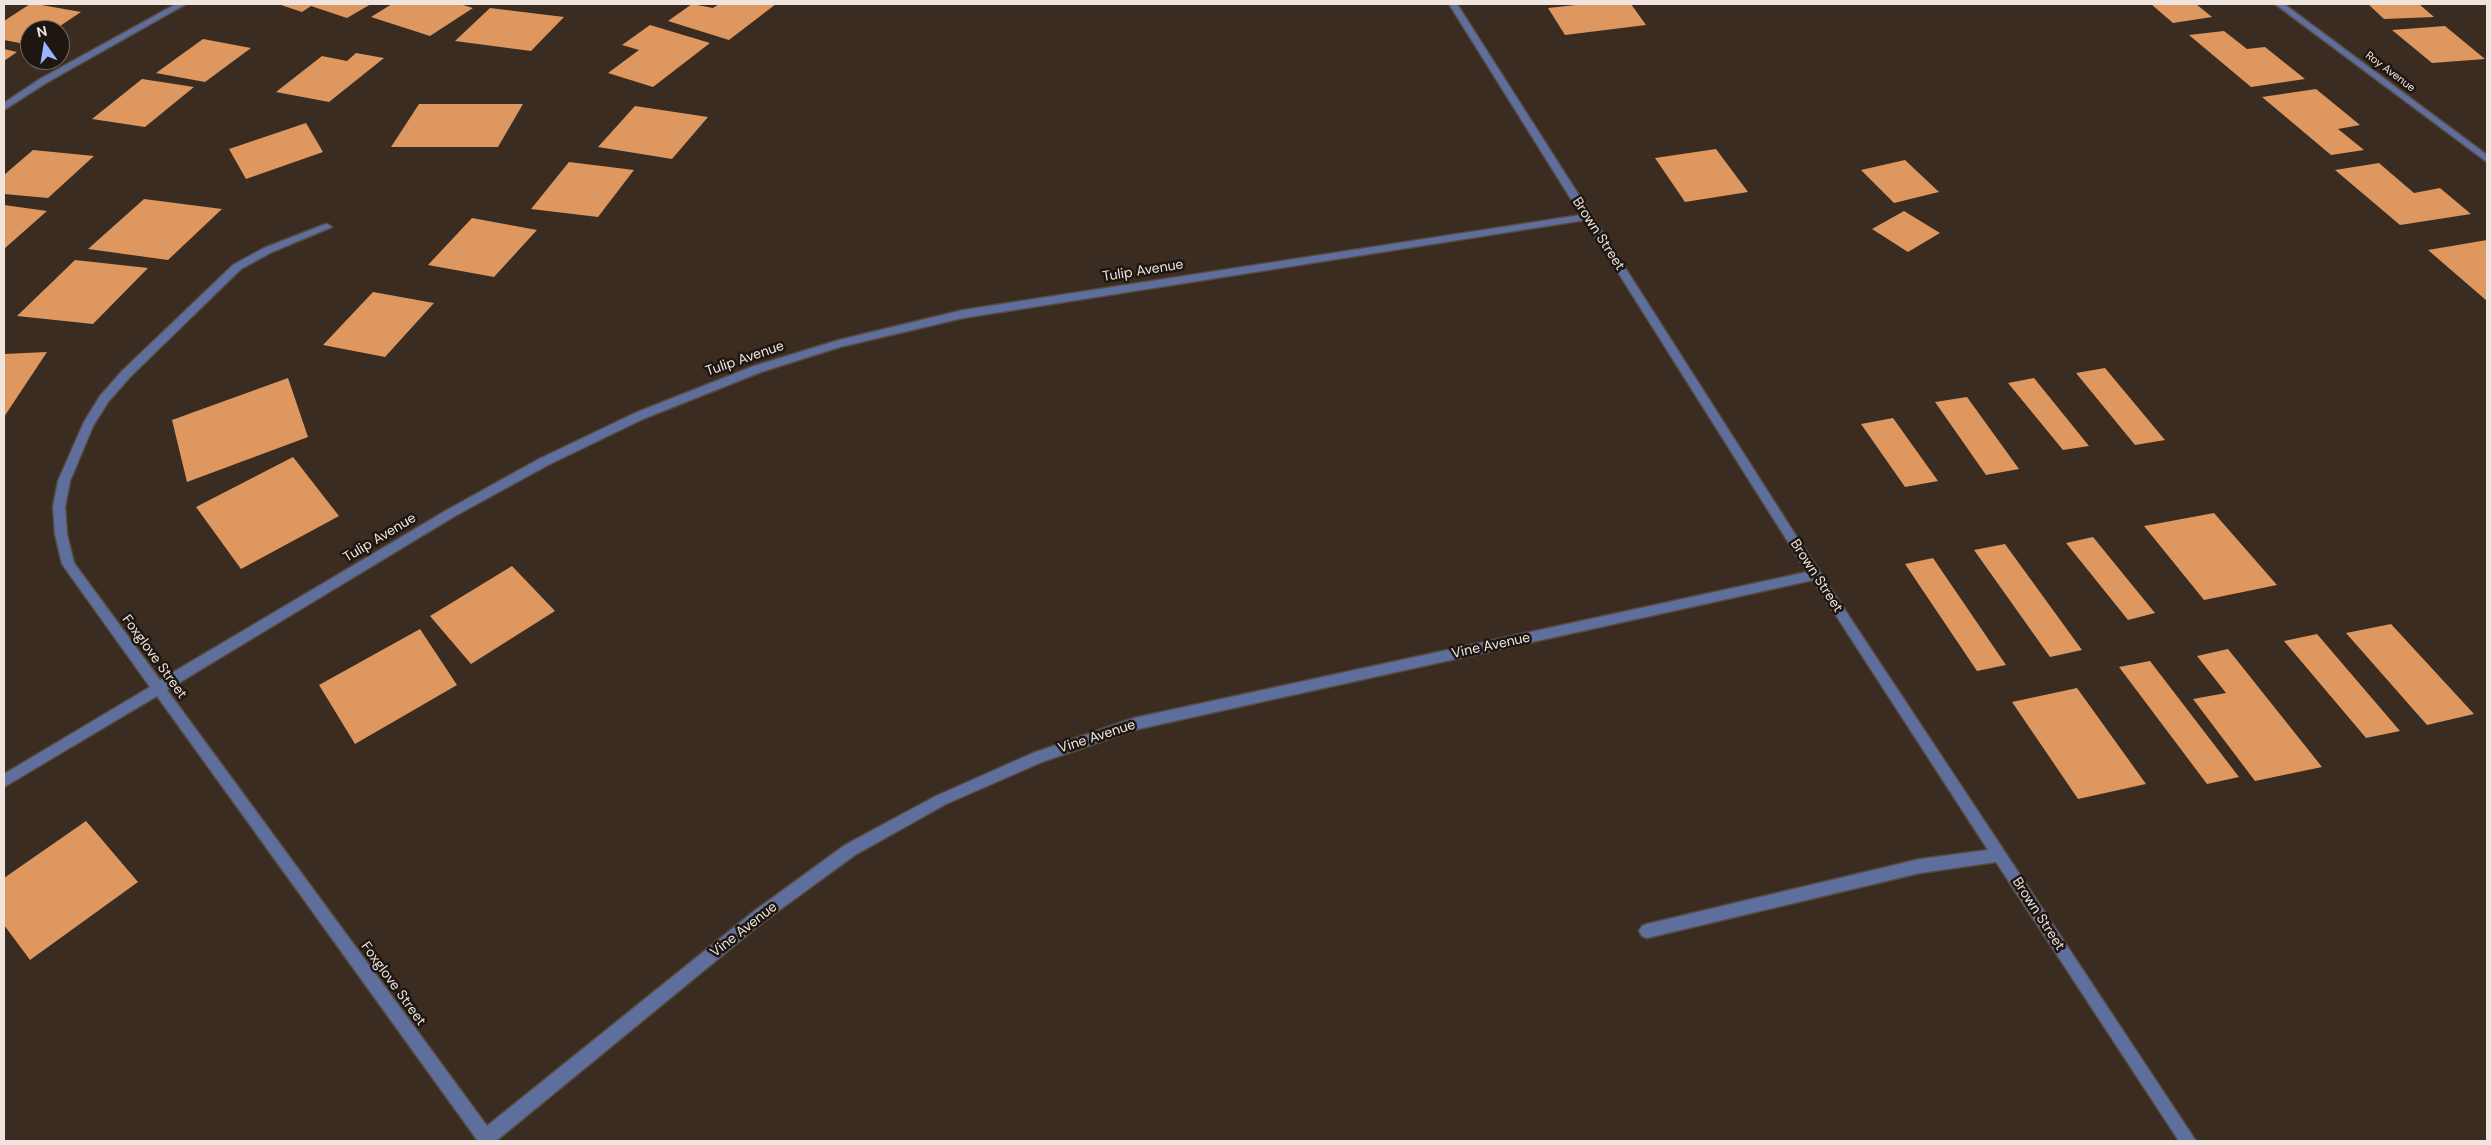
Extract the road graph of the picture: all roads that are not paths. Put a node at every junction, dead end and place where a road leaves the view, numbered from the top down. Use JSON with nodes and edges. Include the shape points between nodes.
{"nodes":[{"id":1,"x":182,"y":4,"type":"edge"},
{"id":2,"x":1453,"y":4,"type":"edge"},
{"id":3,"x":2279,"y":4,"type":"edge"},
{"id":4,"x":4,"y":107,"type":"edge"},
{"id":5,"x":2487,"y":159,"type":"edge"},
{"id":6,"x":1587,"y":217,"type":"junction"},
{"id":7,"x":326,"y":227,"type":"dead end"},
{"id":8,"x":1815,"y":575,"type":"junction"},
{"id":9,"x":157,"y":689,"type":"junction"},
{"id":10,"x":4,"y":781,"type":"edge"},
{"id":11,"x":2000,"y":855,"type":"junction"},
{"id":12,"x":1647,"y":931,"type":"dead end"},
{"id":13,"x":487,"y":1140,"type":"edge"},
{"id":14,"x":2188,"y":1141,"type":"edge"}],
"edges":[{"from":1,"to":4,"type":"street","via":[[43,81]]},
{"from":2,"to":6,"type":"street","name":"Brown Street"},
{"from":3,"to":5,"type":"street","name":"Roy Avenue"},
{"from":6,"to":8,"type":"street","name":"Brown Street"},
{"from":6,"to":9,"type":"street","name":"Tulip Avenue","via":[[963,314],[893,329],[766,367],[638,416],[517,476]]},
{"from":7,"to":9,"type":"street","name":"Foxglove Street","via":[[268,250],[237,267],[126,374],[104,399],[88,425],[64,481],[59,507],[68,564]]},
{"from":8,"to":11,"type":"street","name":"Brown Street"},
{"from":8,"to":13,"type":"street","name":"Vine Avenue","via":[[1134,724],[1038,757],[940,800],[850,850],[758,917]]},
{"from":9,"to":10,"type":"street","name":"Tulip Avenue"},
{"from":9,"to":13,"type":"street","name":"Foxglove Street"},
{"from":11,"to":12,"type":"street","via":[[1920,866]]},
{"from":11,"to":14,"type":"street","name":"Brown Street"}]}
